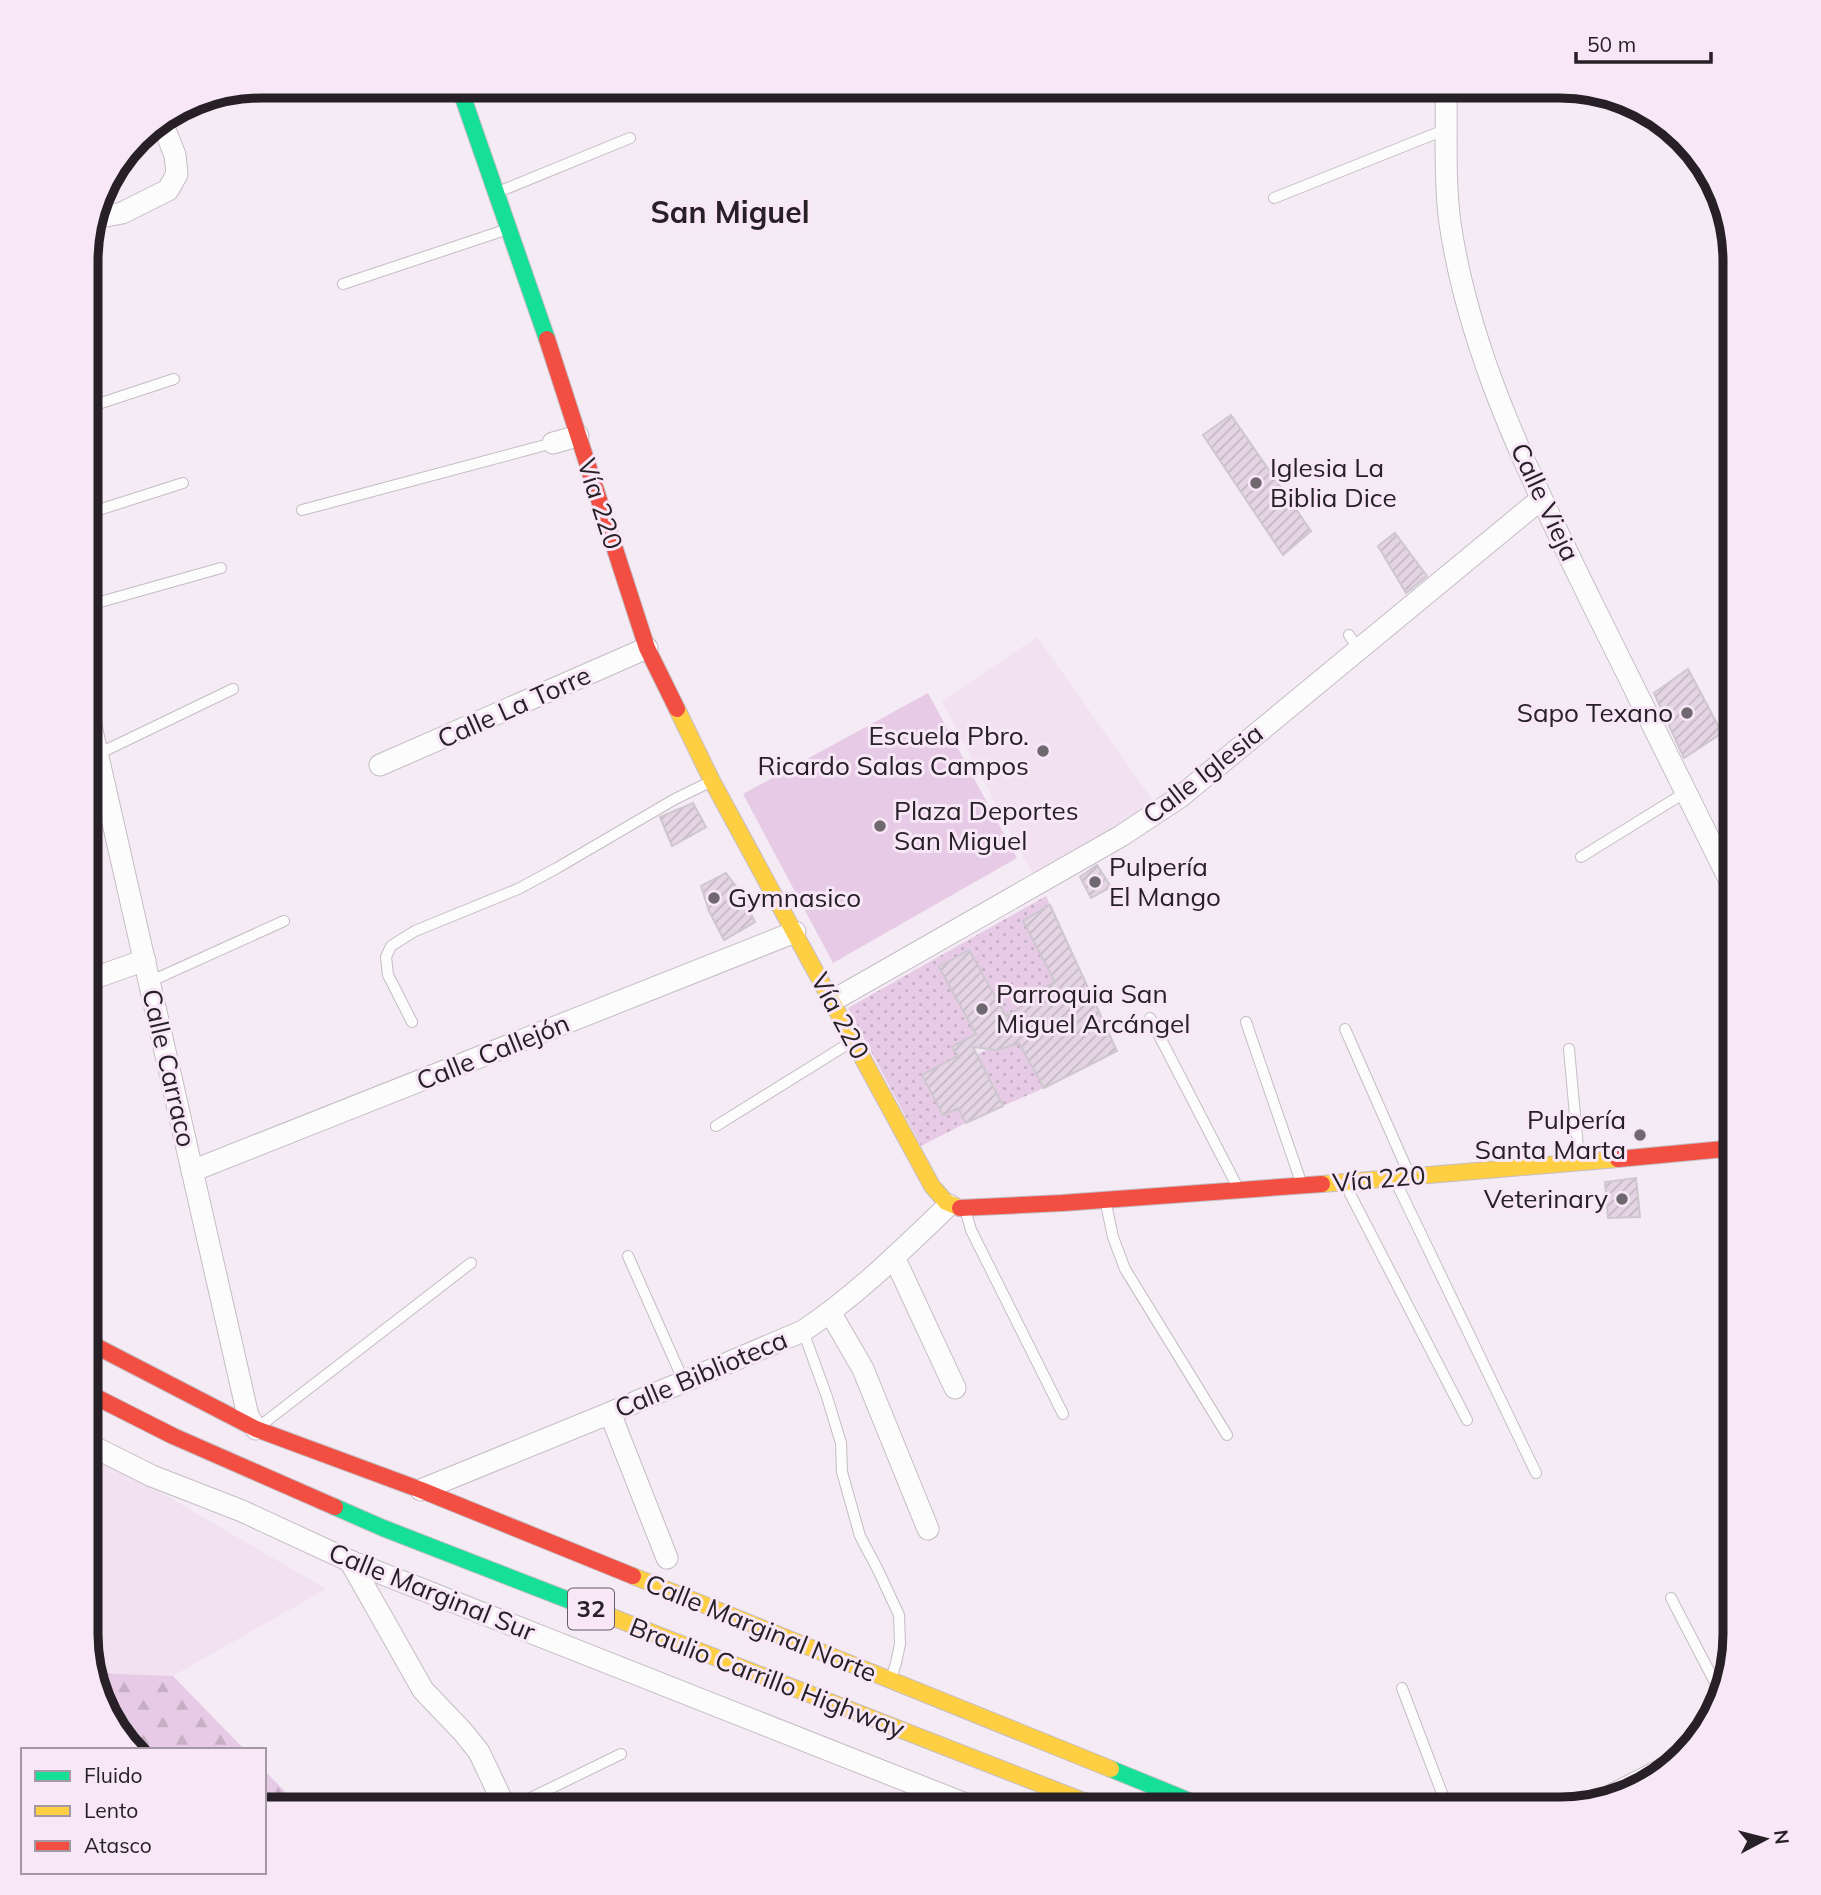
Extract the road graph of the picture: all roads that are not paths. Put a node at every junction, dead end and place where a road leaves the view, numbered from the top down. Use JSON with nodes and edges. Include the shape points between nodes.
{"nodes":[{"id":1,"x":463,"y":98,"type":"edge"},
{"id":2,"x":1446,"y":98,"type":"edge"},
{"id":3,"x":1447,"y":129,"type":"junction"},
{"id":4,"x":165,"y":130,"type":"edge"},
{"id":5,"x":630,"y":138,"type":"dead end"},
{"id":6,"x":495,"y":193,"type":"junction"},
{"id":7,"x":1274,"y":198,"type":"dead end"},
{"id":8,"x":105,"y":216,"type":"edge"},
{"id":9,"x":508,"y":229,"type":"junction"},
{"id":10,"x":343,"y":284,"type":"dead end"},
{"id":11,"x":174,"y":379,"type":"dead end"},
{"id":12,"x":98,"y":404,"type":"edge"},
{"id":13,"x":578,"y":436,"type":"junction"},
{"id":14,"x":553,"y":443,"type":"joint"},
{"id":15,"x":183,"y":483,"type":"dead end"},
{"id":16,"x":1541,"y":499,"type":"junction"},
{"id":17,"x":98,"y":510,"type":"edge"},
{"id":18,"x":302,"y":510,"type":"dead end"},
{"id":19,"x":221,"y":568,"type":"dead end"},
{"id":20,"x":98,"y":603,"type":"edge"},
{"id":21,"x":647,"y":648,"type":"junction"},
{"id":22,"x":233,"y":690,"type":"dead end"},
{"id":23,"x":98,"y":754,"type":"joint"},
{"id":24,"x":380,"y":765,"type":"dead end"},
{"id":25,"x":712,"y":781,"type":"junction"},
{"id":26,"x":1686,"y":792,"type":"junction"},
{"id":27,"x":1581,"y":857,"type":"dead end"},
{"id":28,"x":1723,"y":867,"type":"edge"},
{"id":29,"x":284,"y":921,"type":"dead end"},
{"id":30,"x":795,"y":932,"type":"junction"},
{"id":31,"x":145,"y":960,"type":"junction"},
{"id":32,"x":98,"y":977,"type":"edge"},
{"id":33,"x":149,"y":982,"type":"junction"},
{"id":34,"x":832,"y":1001,"type":"junction"},
{"id":35,"x":1150,"y":1018,"type":"dead end"},
{"id":36,"x":1246,"y":1021,"type":"dead end"},
{"id":37,"x":412,"y":1022,"type":"dead end"},
{"id":38,"x":1345,"y":1029,"type":"dead end"},
{"id":39,"x":853,"y":1040,"type":"junction"},
{"id":40,"x":1569,"y":1049,"type":"dead end"},
{"id":41,"x":716,"y":1126,"type":"dead end"},
{"id":42,"x":1723,"y":1149,"type":"edge"},
{"id":43,"x":1580,"y":1162,"type":"junction"},
{"id":44,"x":192,"y":1171,"type":"junction"},
{"id":45,"x":1402,"y":1177,"type":"junction"},
{"id":46,"x":1344,"y":1181,"type":"junction"},
{"id":47,"x":1301,"y":1185,"type":"junction"},
{"id":48,"x":1239,"y":1190,"type":"junction"},
{"id":49,"x":1105,"y":1201,"type":"junction"},
{"id":50,"x":957,"y":1207,"type":"junction"},
{"id":51,"x":628,"y":1256,"type":"dead end"},
{"id":52,"x":894,"y":1257,"type":"junction"},
{"id":53,"x":471,"y":1264,"type":"dead end"},
{"id":54,"x":830,"y":1312,"type":"junction"},
{"id":55,"x":803,"y":1331,"type":"junction"},
{"id":56,"x":98,"y":1347,"type":"edge"},
{"id":57,"x":684,"y":1381,"type":"junction"},
{"id":58,"x":954,"y":1388,"type":"dead end"},
{"id":59,"x":98,"y":1398,"type":"edge"},
{"id":60,"x":610,"y":1413,"type":"junction"},
{"id":61,"x":1063,"y":1414,"type":"dead end"},
{"id":62,"x":1467,"y":1420,"type":"dead end"},
{"id":63,"x":256,"y":1429,"type":"junction"},
{"id":64,"x":1227,"y":1435,"type":"dead end"},
{"id":65,"x":98,"y":1449,"type":"edge"},
{"id":66,"x":1536,"y":1473,"type":"dead end"},
{"id":67,"x":421,"y":1490,"type":"junction"},
{"id":68,"x":252,"y":1493,"type":"junction"},
{"id":69,"x":928,"y":1529,"type":"dead end"},
{"id":70,"x":667,"y":1558,"type":"dead end"},
{"id":71,"x":350,"y":1561,"type":"junction"},
{"id":72,"x":1671,"y":1598,"type":"dead end"},
{"id":73,"x":890,"y":1680,"type":"junction"},
{"id":74,"x":1715,"y":1683,"type":"edge"},
{"id":75,"x":1402,"y":1688,"type":"dead end"},
{"id":76,"x":621,"y":1754,"type":"dead end"},
{"id":77,"x":501,"y":1797,"type":"edge"},
{"id":78,"x":532,"y":1797,"type":"edge"},
{"id":79,"x":948,"y":1797,"type":"edge"},
{"id":80,"x":1073,"y":1797,"type":"edge"},
{"id":81,"x":1179,"y":1797,"type":"edge"},
{"id":82,"x":1443,"y":1797,"type":"edge"}],
"edges":[{"from":1,"to":6,"type":"main road","name":"Vía 220"},
{"from":2,"to":3,"type":"street","name":"Calle Vieja"},
{"from":3,"to":7,"type":"lane"},
{"from":3,"to":16,"type":"street","name":"Calle Vieja","via":[[1450,223],[1465,292],[1488,373]]},
{"from":4,"to":8,"type":"street","via":[[177,174],[168,190],[122,213]]},
{"from":5,"to":6,"type":"lane"},
{"from":6,"to":9,"type":"main road","name":"Vía 220"},
{"from":9,"to":10,"type":"lane"},
{"from":9,"to":13,"type":"main road","name":"Vía 220"},
{"from":11,"to":12,"type":"lane"},
{"from":13,"to":14,"type":"street"},
{"from":13,"to":21,"type":"main road","name":"Vía 220"},
{"from":14,"to":18,"type":"lane"},
{"from":15,"to":17,"type":"lane"},
{"from":16,"to":26,"type":"street","name":"Calle Vieja"},
{"from":16,"to":34,"type":"street","name":"Calle Iglesia","via":[[1354,642],[1180,797],[1121,836]]},
{"from":19,"to":20,"type":"lane"},
{"from":21,"to":24,"type":"street","name":"Calle La Torre"},
{"from":21,"to":25,"type":"main road","name":"Vía 220"},
{"from":22,"to":23,"type":"lane"},
{"from":23,"to":31,"type":"street","name":"Calle Carraco"},
{"from":25,"to":30,"type":"main road","name":"Vía 220"},
{"from":25,"to":37,"type":"lane","via":[[518,889],[391,946],[386,957],[388,975]]},
{"from":26,"to":27,"type":"lane"},
{"from":26,"to":28,"type":"street","name":"Calle Vieja"},
{"from":29,"to":33,"type":"lane"},
{"from":30,"to":34,"type":"main road","name":"Vía 220"},
{"from":30,"to":44,"type":"street","name":"Calle Callejón"},
{"from":31,"to":32,"type":"street"},
{"from":31,"to":33,"type":"street","name":"Calle Carraco"},
{"from":33,"to":44,"type":"street","name":"Calle Carraco"},
{"from":34,"to":39,"type":"main road","name":"Vía 220"},
{"from":35,"to":48,"type":"lane"},
{"from":36,"to":47,"type":"lane"},
{"from":38,"to":45,"type":"lane"},
{"from":39,"to":41,"type":"lane"},
{"from":39,"to":50,"type":"main road","name":"Vía 220","via":[[932,1186]]},
{"from":40,"to":43,"type":"lane"},
{"from":42,"to":43,"type":"main road","name":"Vía 220"},
{"from":43,"to":45,"type":"main road","name":"Vía 220"},
{"from":44,"to":63,"type":"street","name":"Calle Carraco","via":[[248,1416]]},
{"from":45,"to":46,"type":"main road","name":"Vía 220"},
{"from":45,"to":66,"type":"lane"},
{"from":46,"to":47,"type":"main road","name":"Vía 220"},
{"from":46,"to":62,"type":"lane"},
{"from":47,"to":48,"type":"main road","name":"Vía 220"},
{"from":48,"to":49,"type":"main road","name":"Vía 220"},
{"from":49,"to":50,"type":"main road","name":"Vía 220"},
{"from":49,"to":64,"type":"lane","via":[[1125,1269]]},
{"from":50,"to":52,"type":"street","name":"Calle Biblioteca"},
{"from":50,"to":61,"type":"lane"},
{"from":51,"to":57,"type":"lane"},
{"from":52,"to":54,"type":"street","name":"Calle Biblioteca"},
{"from":52,"to":58,"type":"street"},
{"from":53,"to":63,"type":"lane"},
{"from":54,"to":55,"type":"street","name":"Calle Biblioteca"},
{"from":54,"to":69,"type":"street","via":[[863,1369]]},
{"from":55,"to":57,"type":"street","name":"Calle Biblioteca"},
{"from":55,"to":73,"type":"lane","via":[[841,1443],[842,1472],[860,1536],[898,1615],[900,1644]]},
{"from":56,"to":63,"type":"main road","name":"Calle Marginal Norte"},
{"from":57,"to":60,"type":"street","name":"Calle Biblioteca"},
{"from":59,"to":68,"type":"main road","name":"Braulio Carrillo Highway","number":"32","via":[[173,1436]]},
{"from":60,"to":67,"type":"street","name":"Calle Biblioteca"},
{"from":60,"to":70,"type":"street"},
{"from":63,"to":67,"type":"main road","name":"Calle Marginal Norte"},
{"from":65,"to":68,"type":"street","name":"Calle Marginal Sur","via":[[152,1476]]},
{"from":67,"to":73,"type":"main road","name":"Calle Marginal Norte"},
{"from":68,"to":71,"type":"street","name":"Calle Marginal Sur"},
{"from":68,"to":80,"type":"main road","name":"Braulio Carrillo Highway","number":"32","via":[[383,1528]]},
{"from":71,"to":77,"type":"street","via":[[424,1690],[472,1742]]},
{"from":71,"to":79,"type":"street","name":"Calle Marginal Sur"},
{"from":72,"to":74,"type":"lane"},
{"from":73,"to":81,"type":"main road","name":"Calle Marginal Norte"},
{"from":75,"to":82,"type":"lane"},
{"from":76,"to":78,"type":"lane"}]}
